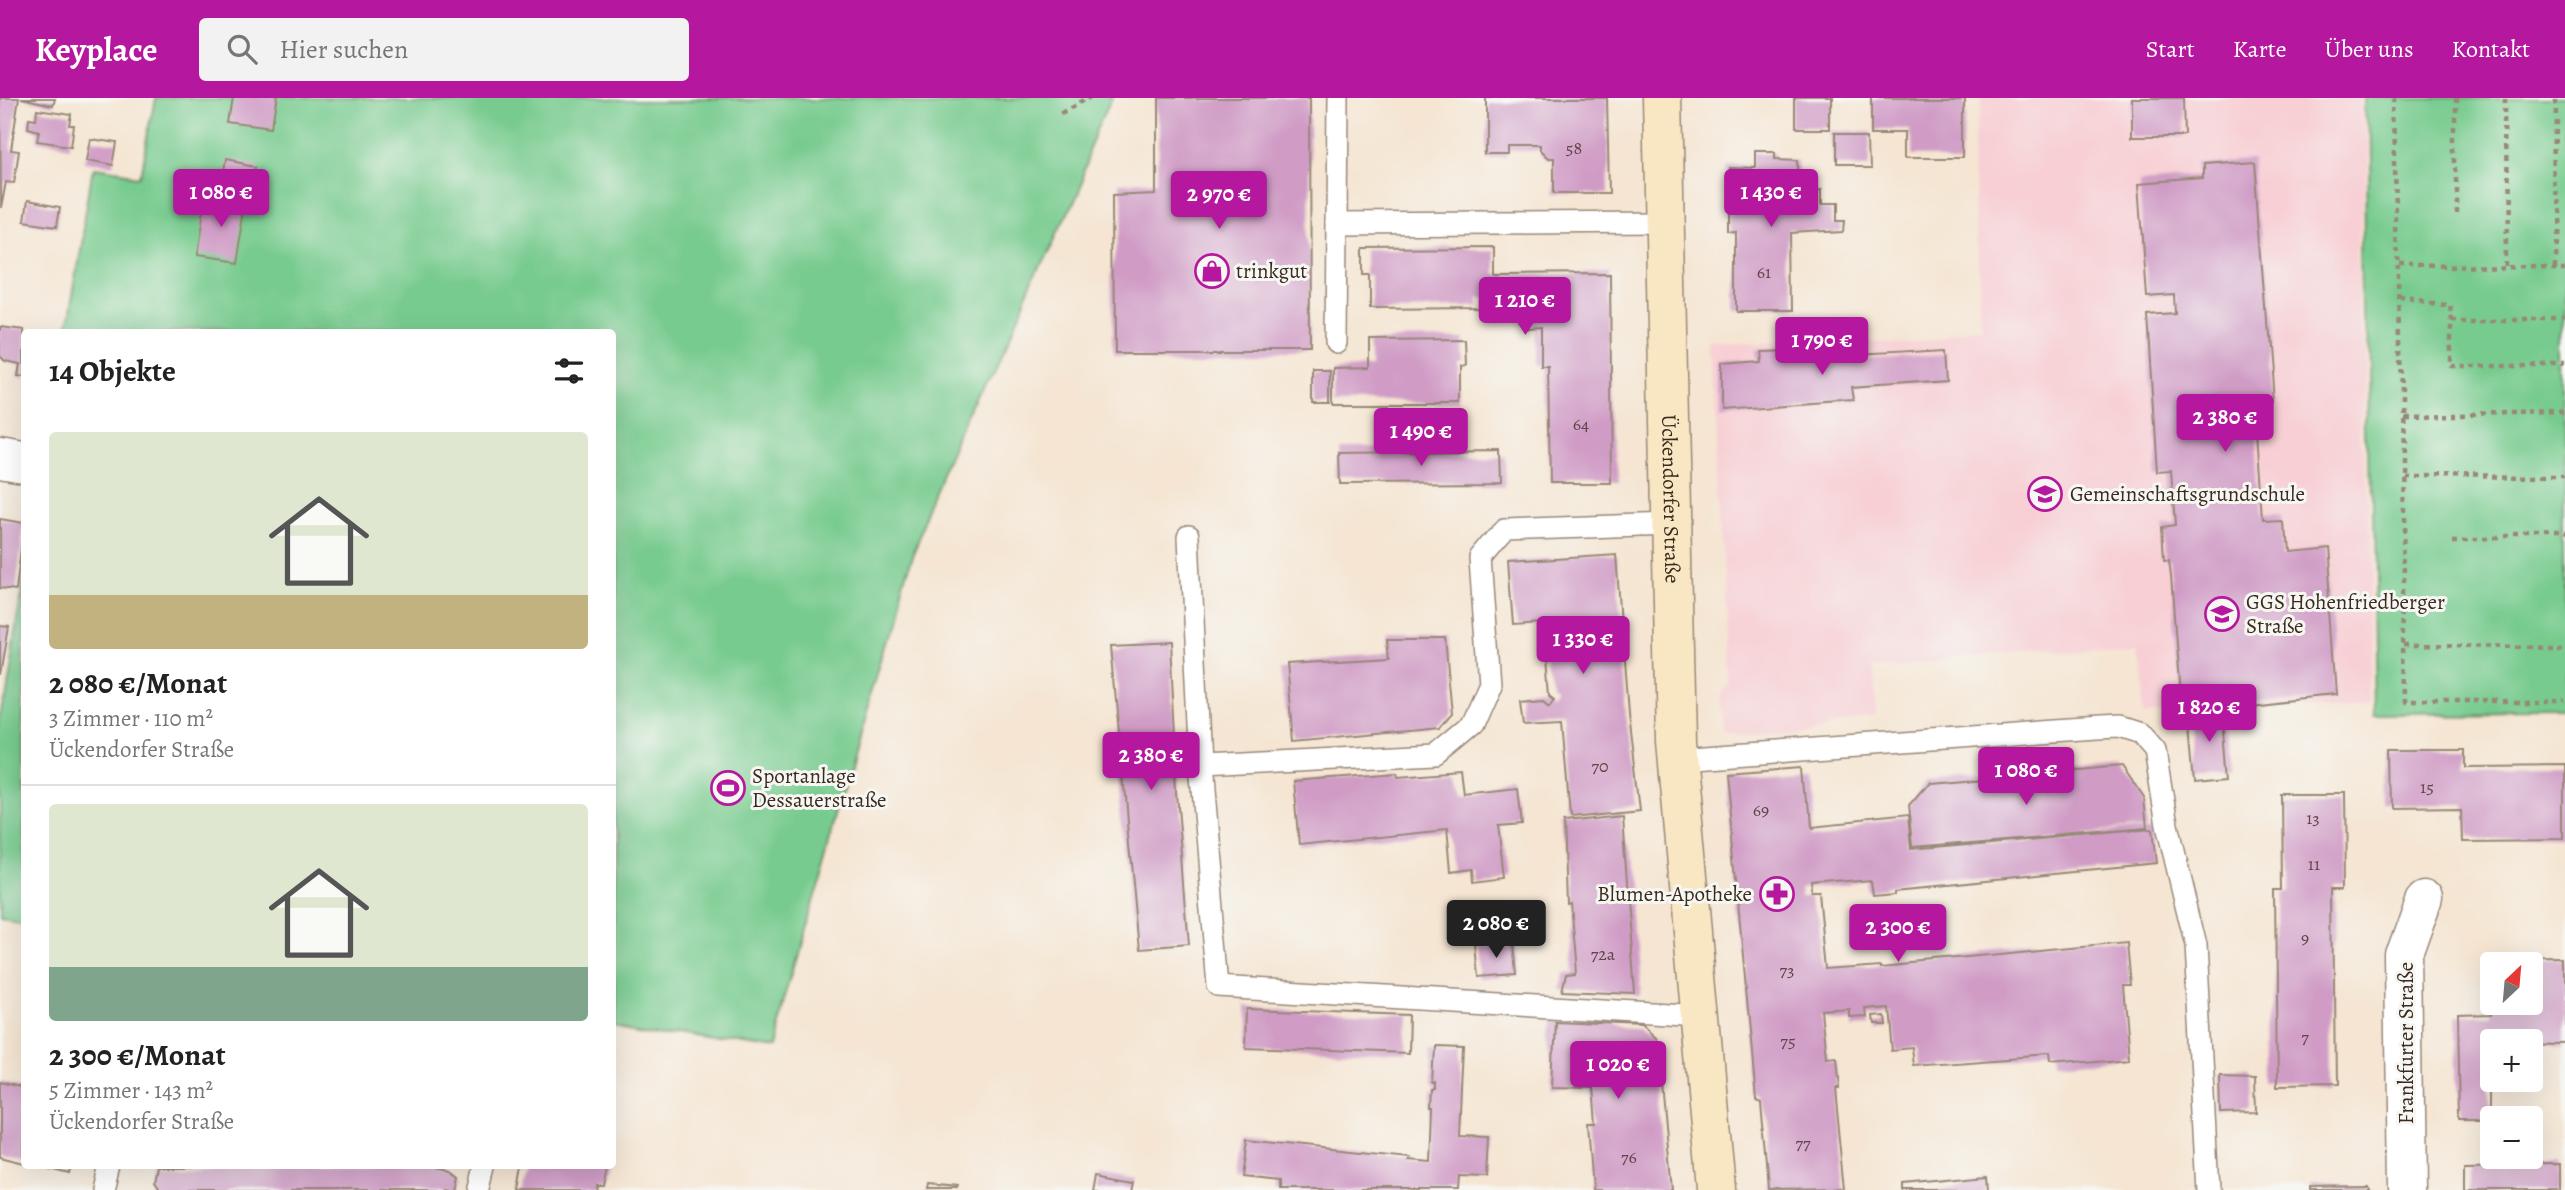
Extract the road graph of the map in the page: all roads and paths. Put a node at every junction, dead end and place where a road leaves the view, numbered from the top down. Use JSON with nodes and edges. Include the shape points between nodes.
{"nodes":[{"id":1,"x":1093,"y":98,"type":"edge"},
{"id":2,"x":1338,"y":98,"type":"edge"},
{"id":3,"x":1662,"y":98,"type":"edge"},
{"id":4,"x":2396,"y":98,"type":"edge"},
{"id":5,"x":2455,"y":98,"type":"edge"},
{"id":6,"x":2506,"y":98,"type":"edge"},
{"id":7,"x":2554,"y":98,"type":"edge"},
{"id":8,"x":1062,"y":114,"type":"dead end"},
{"id":9,"x":2455,"y":218,"type":"dead end"},
{"id":10,"x":1663,"y":222,"type":"junction"},
{"id":11,"x":1338,"y":224,"type":"junction"},
{"id":12,"x":2507,"y":265,"type":"junction"},
{"id":13,"x":2553,"y":265,"type":"junction"},
{"id":14,"x":2565,"y":265,"type":"edge"},
{"id":15,"x":2400,"y":267,"type":"junction"},
{"id":16,"x":2400,"y":303,"type":"junction"},
{"id":17,"x":2452,"y":320,"type":"junction"},
{"id":18,"x":2565,"y":320,"type":"edge"},
{"id":19,"x":1336,"y":343,"type":"dead end"},
{"id":20,"x":2565,"y":366,"type":"edge"},
{"id":21,"x":2565,"y":413,"type":"edge"},
{"id":22,"x":2401,"y":416,"type":"junction"},
{"id":23,"x":0,"y":458,"type":"edge"},
{"id":24,"x":21,"y":462,"type":"edge"},
{"id":25,"x":2402,"y":476,"type":"junction"},
{"id":26,"x":2565,"y":477,"type":"edge"},
{"id":27,"x":1670,"y":524,"type":"junction"},
{"id":28,"x":1189,"y":536,"type":"dead end"},
{"id":29,"x":2452,"y":537,"type":"dead end"},
{"id":30,"x":2565,"y":537,"type":"edge"},
{"id":31,"x":2406,"y":644,"type":"junction"},
{"id":32,"x":2565,"y":645,"type":"edge"},
{"id":33,"x":2565,"y":702,"type":"edge"},
{"id":34,"x":1678,"y":758,"type":"junction"},
{"id":35,"x":1200,"y":766,"type":"junction"},
{"id":36,"x":2424,"y":899,"type":"dead end"},
{"id":37,"x":1701,"y":1016,"type":"junction"},
{"id":38,"x":107,"y":1169,"type":"edge"},
{"id":39,"x":484,"y":1169,"type":"edge"},
{"id":40,"x":103,"y":1190,"type":"edge"},
{"id":41,"x":479,"y":1190,"type":"edge"},
{"id":42,"x":1717,"y":1190,"type":"edge"},
{"id":43,"x":2209,"y":1190,"type":"edge"},
{"id":44,"x":2407,"y":1190,"type":"edge"}],
"edges":[{"from":1,"to":8,"type":"path"},
{"from":2,"to":11,"type":"lane"},
{"from":3,"to":10,"type":"main road","name":"Ückendorfer Straße"},
{"from":4,"to":15,"type":"path"},
{"from":5,"to":9,"type":"path"},
{"from":6,"to":12,"type":"path"},
{"from":7,"to":13,"type":"path"},
{"from":10,"to":11,"type":"lane"},
{"from":10,"to":27,"type":"main road","name":"Ückendorfer Straße"},
{"from":11,"to":19,"type":"lane"},
{"from":12,"to":13,"type":"path"},
{"from":12,"to":15,"type":"path"},
{"from":13,"to":14,"type":"path"},
{"from":15,"to":16,"type":"path"},
{"from":16,"to":17,"type":"path","via":[[2450,304]]},
{"from":16,"to":22,"type":"path"},
{"from":17,"to":18,"type":"path"},
{"from":17,"to":20,"type":"path","via":[[2452,366]]},
{"from":21,"to":22,"type":"path"},
{"from":22,"to":25,"type":"path"},
{"from":23,"to":24,"type":"street"},
{"from":25,"to":26,"type":"path"},
{"from":25,"to":31,"type":"path"},
{"from":27,"to":34,"type":"main road","name":"Ückendorfer Straße"},
{"from":27,"to":35,"type":"lane","via":[[1504,530],[1480,559],[1489,684],[1472,725],[1436,754]]},
{"from":28,"to":35,"type":"lane"},
{"from":29,"to":30,"type":"path"},
{"from":31,"to":32,"type":"path"},
{"from":31,"to":33,"type":"path","via":[[2406,702]]},
{"from":34,"to":37,"type":"main road","name":"Ückendorfer Straße"},
{"from":34,"to":43,"type":"lane","via":[[2098,728],[2118,727],[2140,734],[2155,751],[2196,946]]},
{"from":35,"to":37,"type":"lane","via":[[1219,987]]},
{"from":36,"to":44,"type":"street","name":"Frankfurter Straße","via":[[2404,955]]},
{"from":37,"to":42,"type":"main road","name":"Ückendorfer Straße"},
{"from":38,"to":40,"type":"lane"},
{"from":39,"to":41,"type":"lane"}]}
